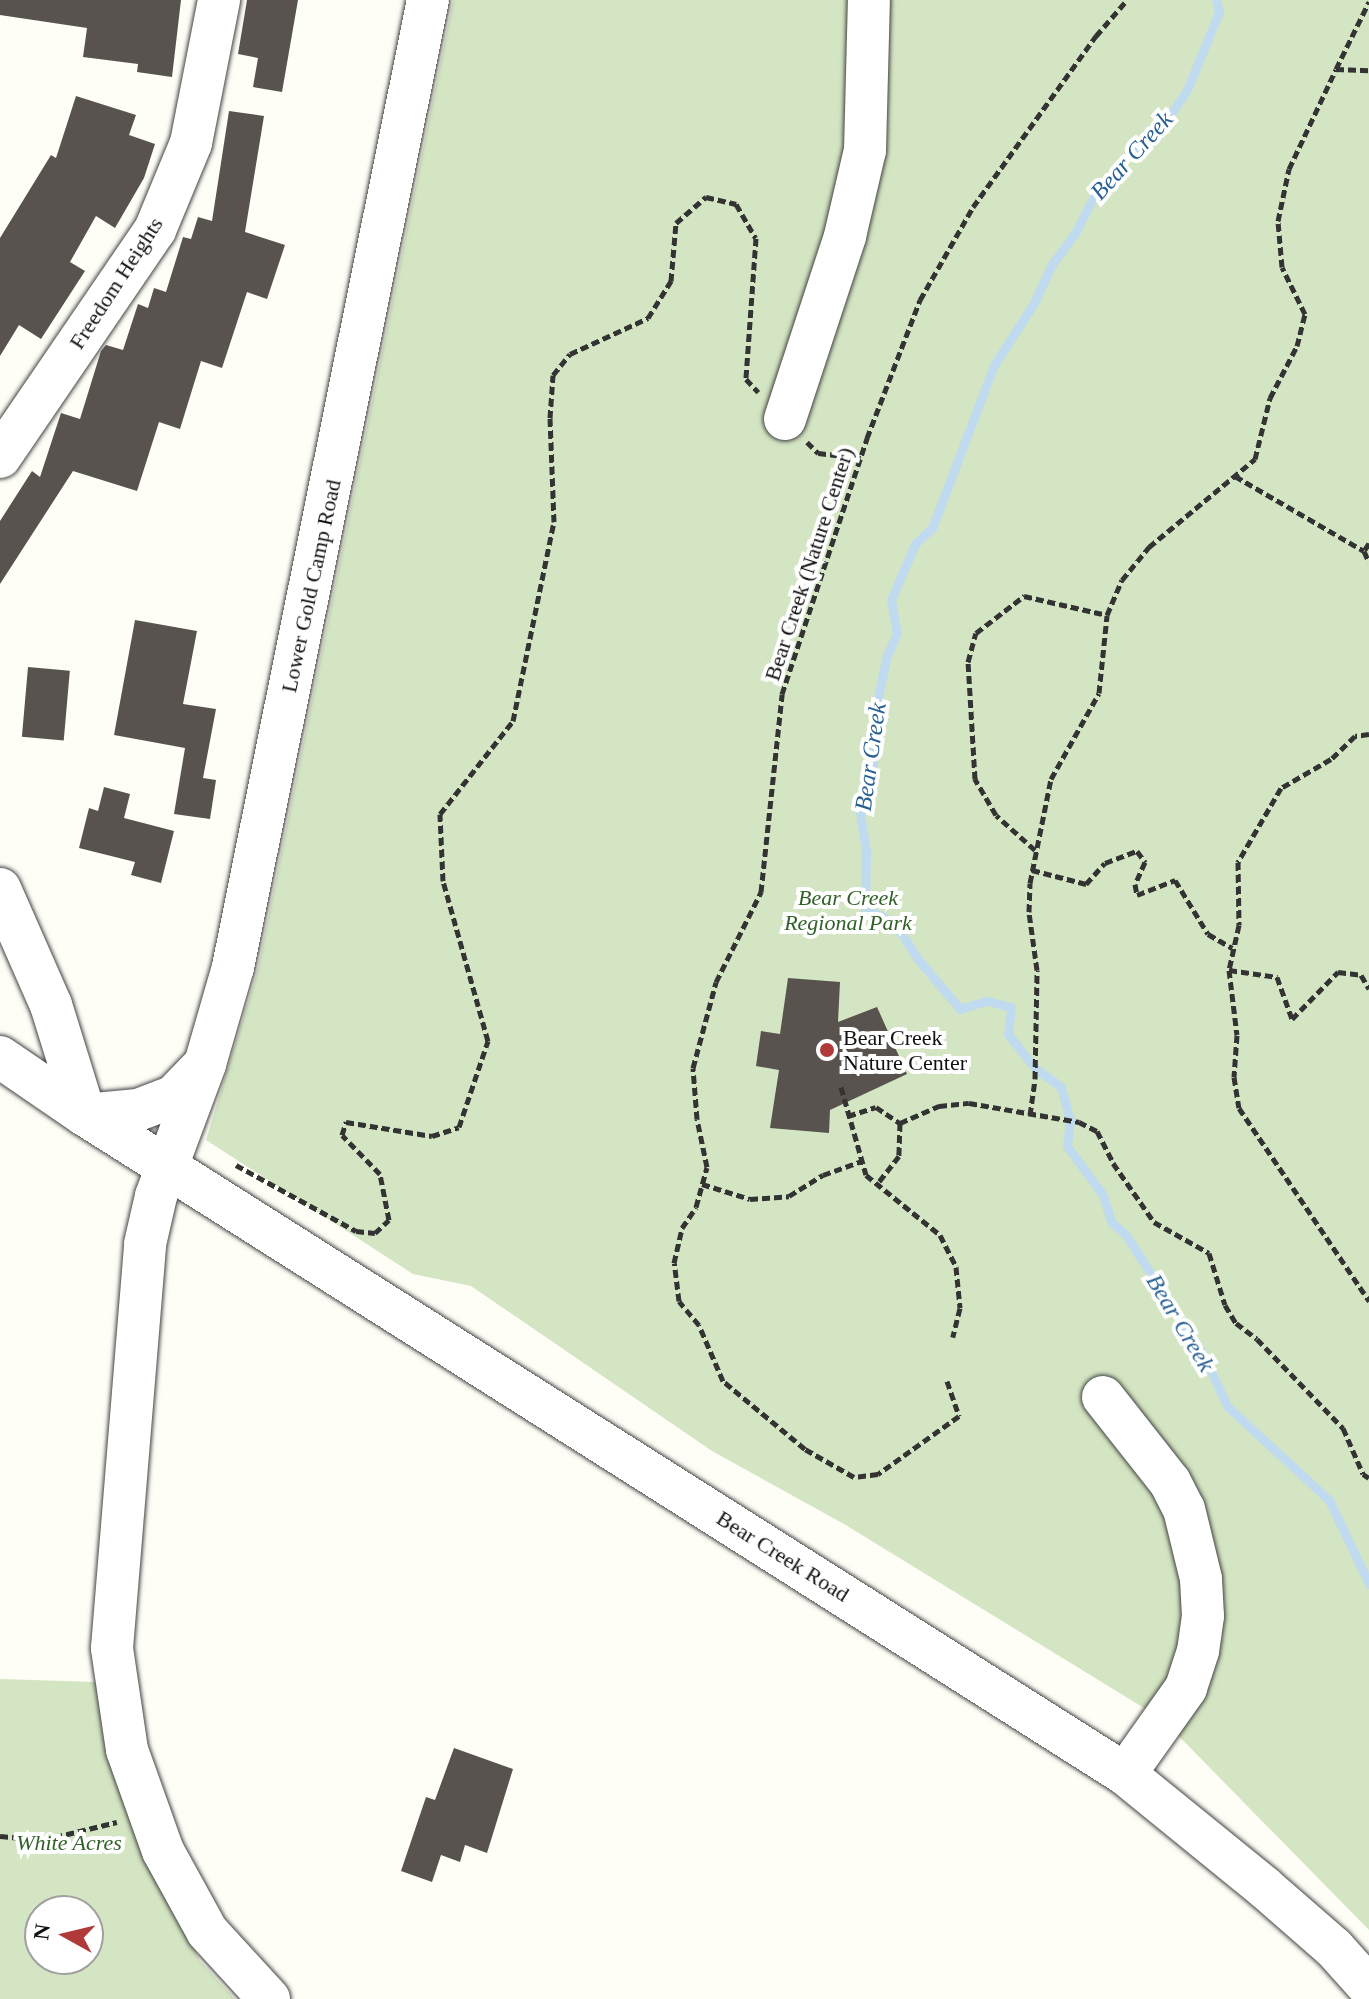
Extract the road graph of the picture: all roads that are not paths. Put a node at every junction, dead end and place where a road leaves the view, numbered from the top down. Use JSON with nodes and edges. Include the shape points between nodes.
{"nodes":[{"id":1,"x":219,"y":0,"type":"edge"},
{"id":2,"x":428,"y":0,"type":"edge"},
{"id":3,"x":869,"y":0,"type":"edge"},
{"id":4,"x":785,"y":419,"type":"road end"},
{"id":5,"x":0,"y":457,"type":"edge"},
{"id":6,"x":0,"y":889,"type":"edge"},
{"id":7,"x":0,"y":1057,"type":"edge"},
{"id":8,"x":205,"y":1064,"type":"junction"},
{"id":9,"x":85,"y":1115,"type":"junction"},
{"id":10,"x":178,"y":1171,"type":"junction"},
{"id":11,"x":1103,"y":1397,"type":"dead end"},
{"id":12,"x":1125,"y":1774,"type":"junction"},
{"id":13,"x":1369,"y":1987,"type":"edge"},
{"id":14,"x":269,"y":1999,"type":"edge"}],
"edges":[{"from":1,"to":5,"type":"street","name":"Freedom Heights","via":[[191,143],[155,230]]},
{"from":2,"to":8,"type":"street","name":"Lower Gold Camp Road","via":[[233,967]]},
{"from":3,"to":4,"type":"street","via":[[865,150],[845,236]]},
{"from":6,"to":9,"type":"street","via":[[51,1005]]},
{"from":7,"to":9,"type":"street","name":"Bear Creek Road"},
{"from":8,"to":9,"type":"street","via":[[174,1096],[138,1110]]},
{"from":8,"to":10,"type":"street","name":"Lower Gold Camp Road"},
{"from":9,"to":10,"type":"street","name":"Bear Creek Road"},
{"from":10,"to":12,"type":"street","name":"Bear Creek Road"},
{"from":10,"to":14,"type":"street","name":"Lower Gold Camp Road","via":[[145,1244],[112,1648],[127,1750],[163,1851],[207,1931]]},
{"from":11,"to":12,"type":"street","via":[[1170,1482],[1184,1509],[1201,1579],[1203,1616],[1186,1688]]},
{"from":12,"to":13,"type":"street","name":"Bear Creek Road","via":[[1334,1948]]}]}
